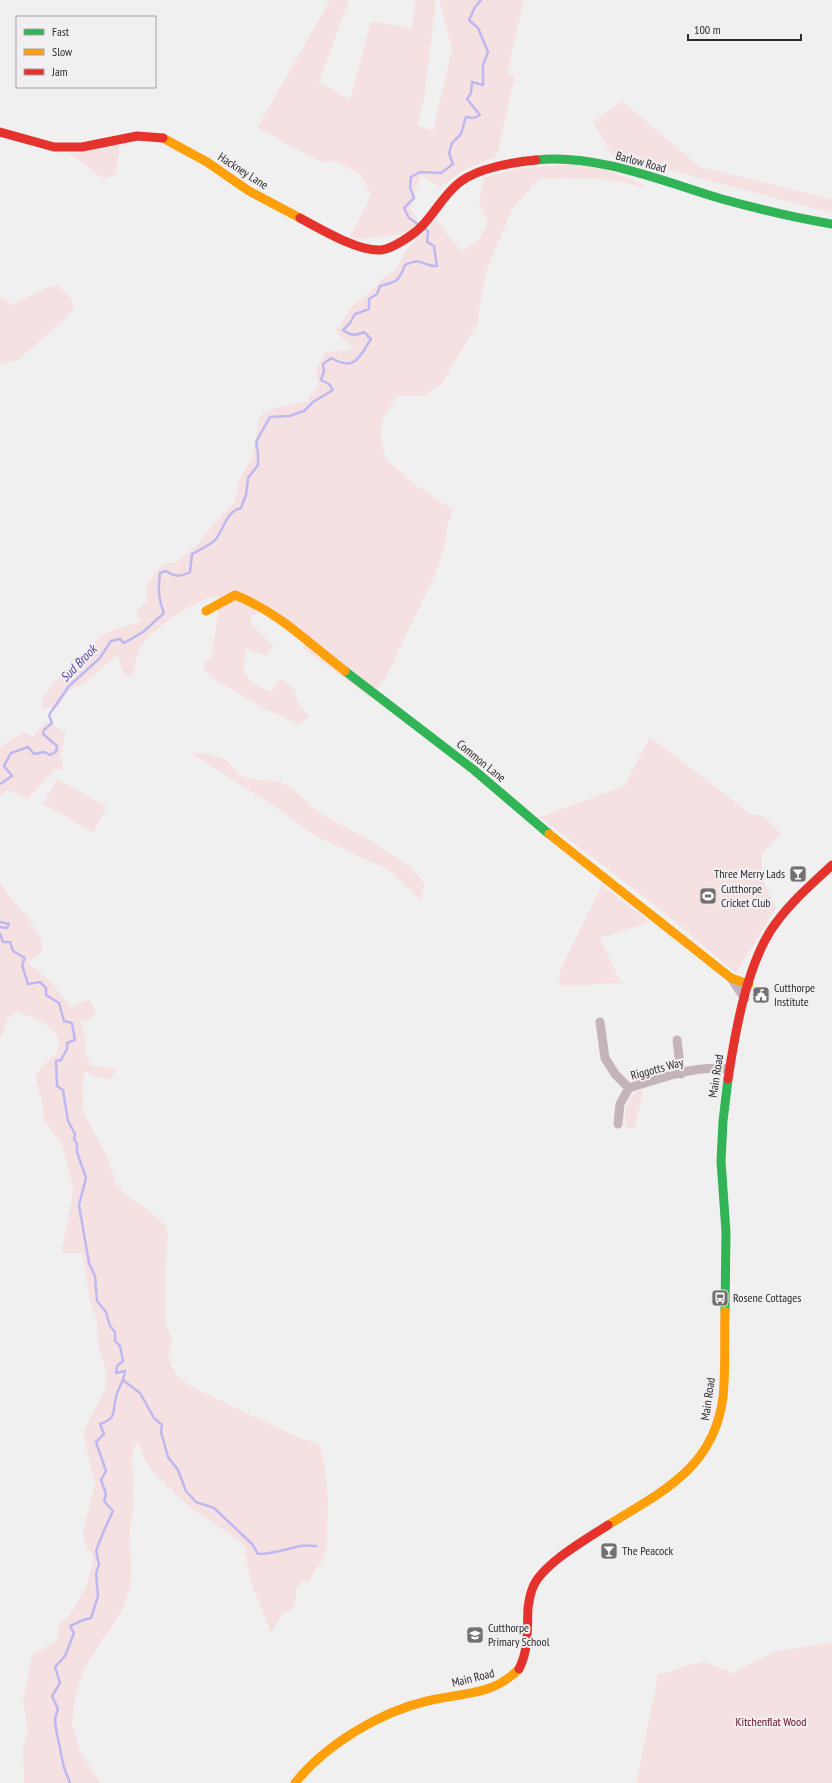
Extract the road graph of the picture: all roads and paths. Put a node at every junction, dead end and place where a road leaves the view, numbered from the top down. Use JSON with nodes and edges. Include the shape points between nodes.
{"nodes":[{"id":1,"x":0,"y":132,"type":"edge"},
{"id":2,"x":448,"y":194,"type":"joint"},
{"id":3,"x":832,"y":224,"type":"edge"},
{"id":4,"x":206,"y":611,"type":"dead end"},
{"id":5,"x":832,"y":864,"type":"edge"},
{"id":6,"x":730,"y":978,"type":"junction"},
{"id":7,"x":749,"y":984,"type":"junction"},
{"id":8,"x":745,"y":999,"type":"junction"},
{"id":9,"x":600,"y":1022,"type":"dead end"},
{"id":10,"x":677,"y":1040,"type":"dead end"},
{"id":11,"x":728,"y":1069,"type":"junction"},
{"id":12,"x":681,"y":1074,"type":"junction"},
{"id":13,"x":629,"y":1088,"type":"junction"},
{"id":14,"x":618,"y":1124,"type":"dead end"},
{"id":15,"x":295,"y":1783,"type":"edge"}],
"edges":[{"from":1,"to":2,"type":"main road","name":"Hackney Lane","via":[[54,147],[82,147],[137,136],[162,138],[207,162],[249,191],[337,238],[369,249],[382,250],[392,247],[420,228]]},
{"from":2,"to":3,"type":"main road","name":"Barlow Road","via":[[461,181],[482,171],[525,161],[577,159],[795,218]]},
{"from":4,"to":6,"type":"main road","name":"Common Lane","via":[[235,595],[284,621],[325,656],[474,770],[556,840]]},
{"from":5,"to":7,"type":"main road","name":"Main Road","via":[[788,908],[772,928],[758,954]]},
{"from":6,"to":7,"type":"main road","name":"Common Lane"},
{"from":6,"to":8,"type":"street","name":"Common Lane"},
{"from":7,"to":8,"type":"main road","name":"Main Road"},
{"from":8,"to":11,"type":"main road","name":"Main Road"},
{"from":9,"to":13,"type":"street","via":[[605,1058],[615,1074]]},
{"from":10,"to":12,"type":"street"},
{"from":11,"to":12,"type":"street","name":"Riggotts Way","via":[[711,1067]]},
{"from":11,"to":15,"type":"main road","name":"Main Road","via":[[721,1162],[727,1254],[724,1377],[718,1422],[710,1441],[698,1459],[679,1478],[540,1575],[529,1597],[527,1652],[521,1667],[511,1678],[480,1691],[426,1700],[371,1722],[330,1748]]},
{"from":12,"to":13,"type":"street","name":"Riggotts Way"},
{"from":13,"to":14,"type":"street","name":"Riggotts Way","via":[[620,1104]]}]}
